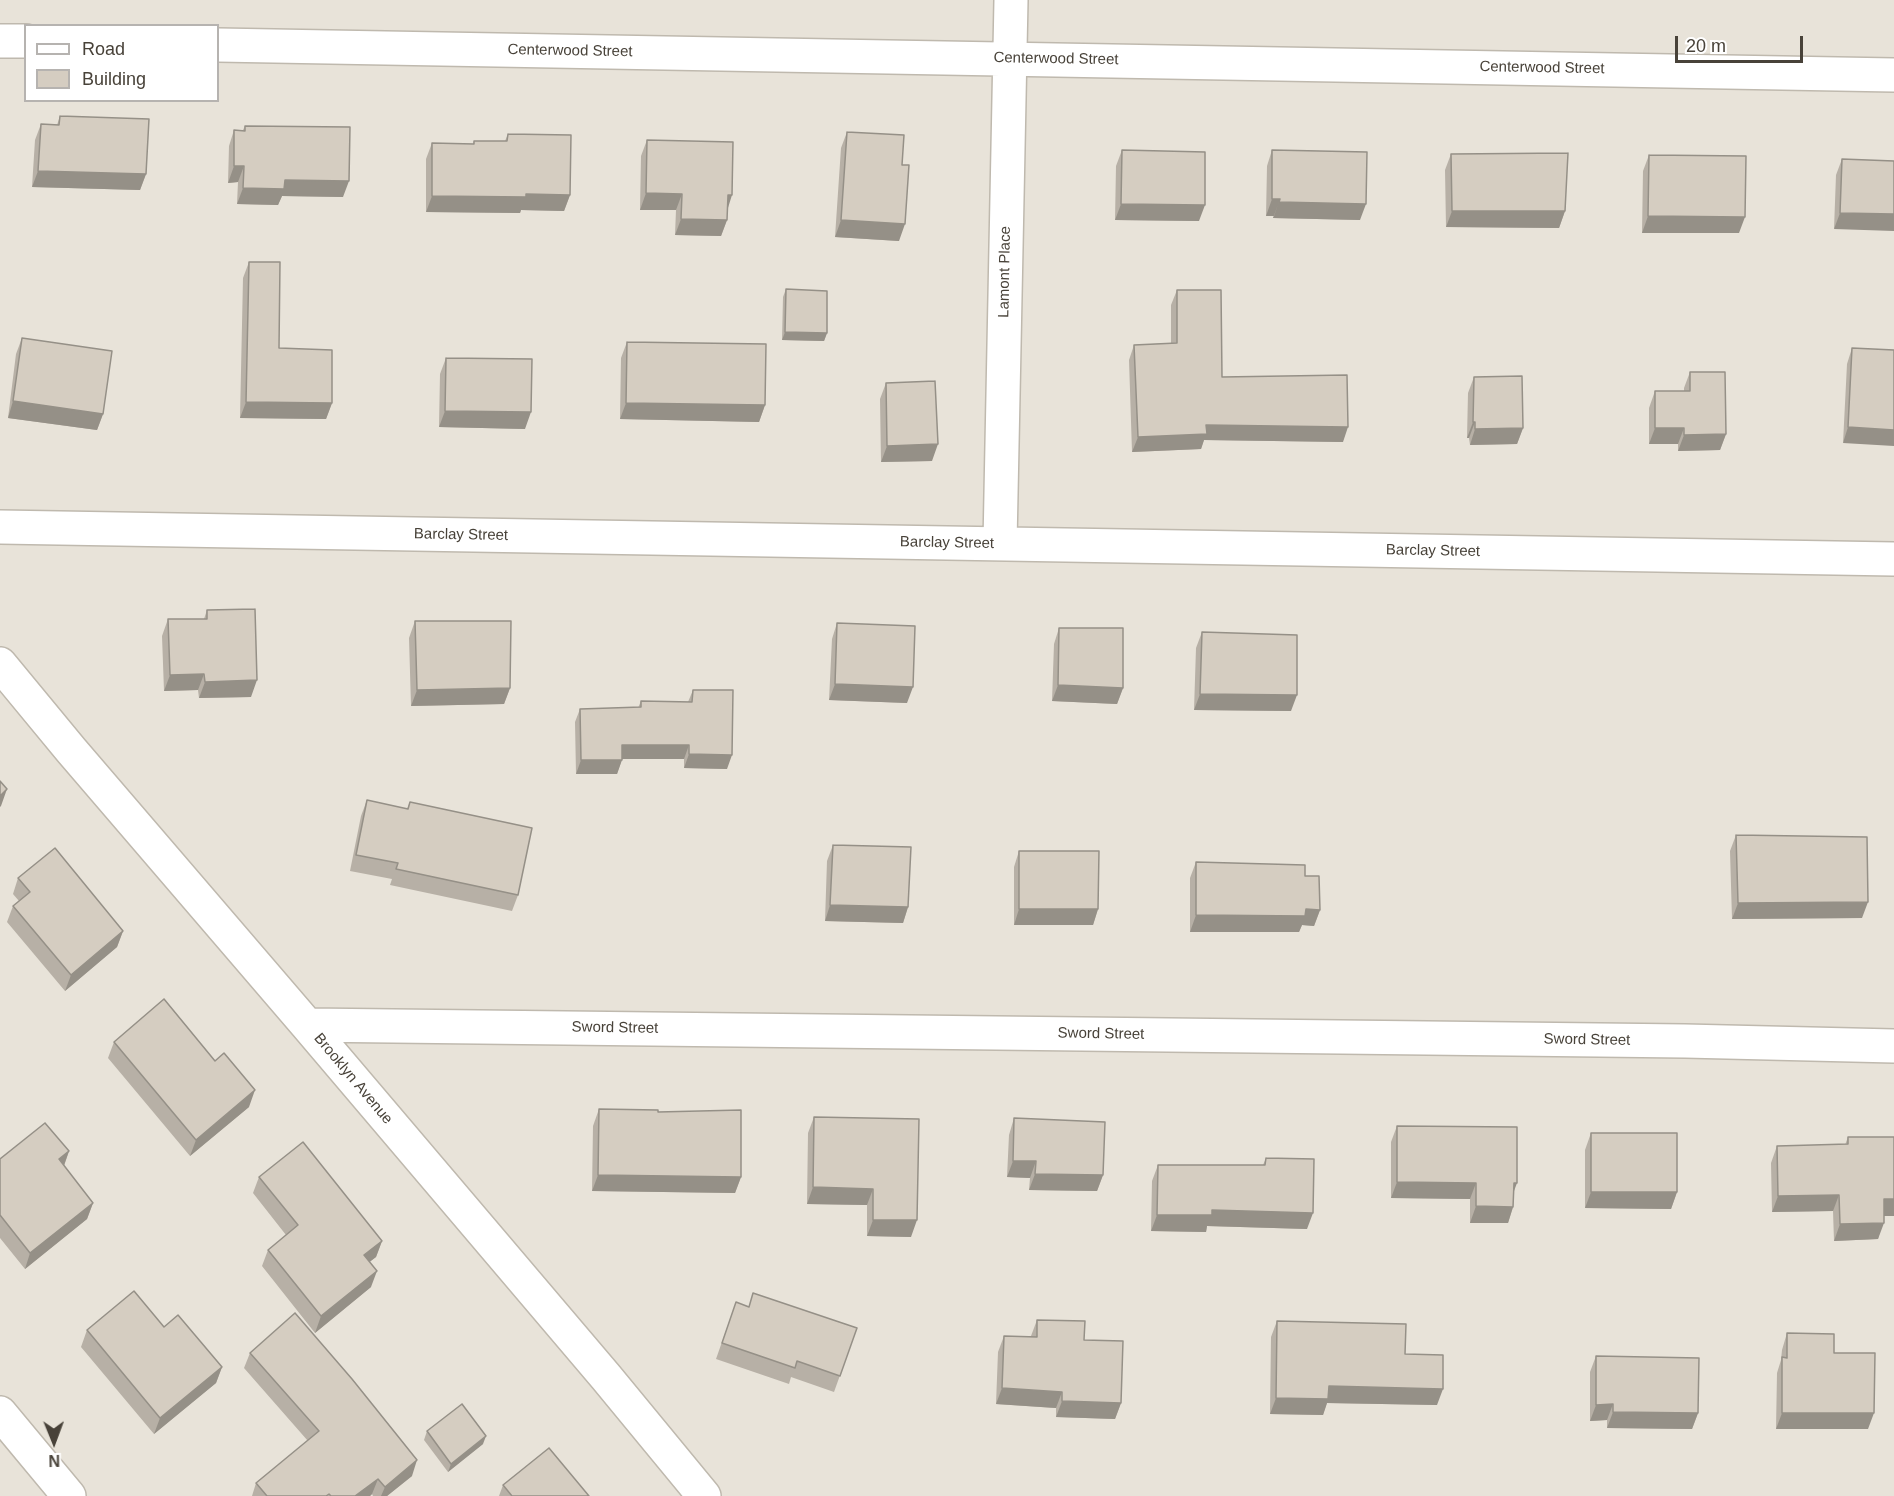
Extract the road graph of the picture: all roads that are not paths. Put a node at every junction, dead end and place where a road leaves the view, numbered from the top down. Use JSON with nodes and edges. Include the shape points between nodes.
{"nodes":[{"id":1,"x":1011,"y":0,"type":"edge"},
{"id":2,"x":0,"y":41,"type":"edge"},
{"id":3,"x":24,"y":41,"type":"edge"},
{"id":4,"x":219,"y":45,"type":"edge"},
{"id":5,"x":1010,"y":59,"type":"junction"},
{"id":6,"x":1894,"y":75,"type":"edge"},
{"id":7,"x":0,"y":527,"type":"edge"},
{"id":8,"x":1000,"y":543,"type":"junction"},
{"id":9,"x":1894,"y":559,"type":"edge"},
{"id":10,"x":0,"y":664,"type":"edge"},
{"id":11,"x":307,"y":1025,"type":"junction"},
{"id":12,"x":1894,"y":1046,"type":"edge"},
{"id":13,"x":0,"y":1413,"type":"edge"},
{"id":14,"x":69,"y":1496,"type":"edge"},
{"id":15,"x":704,"y":1496,"type":"edge"}],
"edges":[{"from":1,"to":5,"type":"street","name":"Lamont Place"},
{"from":2,"to":3,"type":"street"},
{"from":4,"to":5,"type":"street","name":"Centerwood Street"},
{"from":5,"to":6,"type":"street","name":"Centerwood Street"},
{"from":5,"to":8,"type":"street","name":"Lamont Place"},
{"from":7,"to":8,"type":"street","name":"Barclay Street"},
{"from":8,"to":9,"type":"street","name":"Barclay Street"},
{"from":10,"to":11,"type":"street","name":"Brooklyn Avenue"},
{"from":11,"to":12,"type":"street","name":"Sword Street"},
{"from":11,"to":15,"type":"street","name":"Brooklyn Avenue"},
{"from":13,"to":14,"type":"street"}]}
